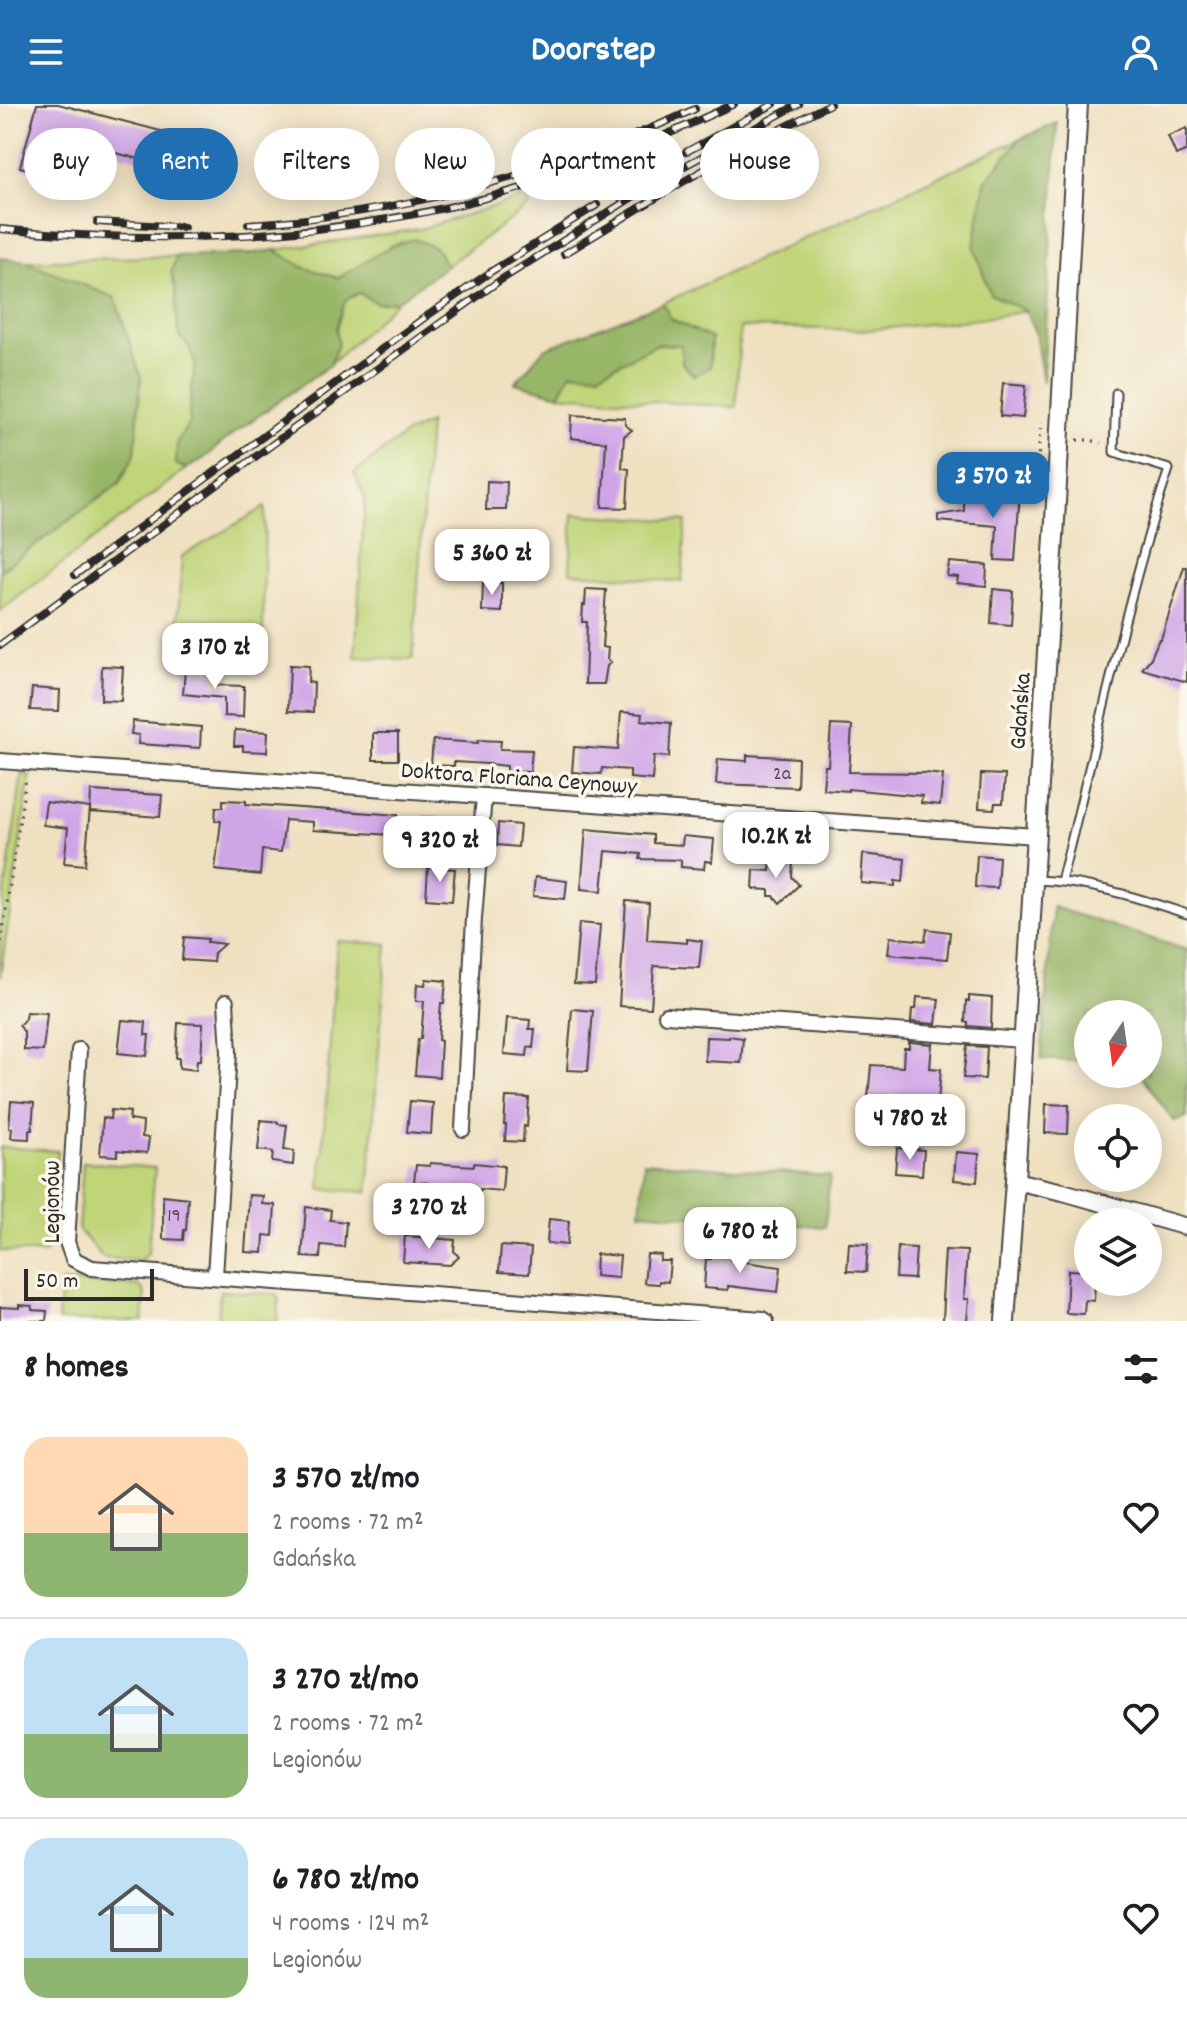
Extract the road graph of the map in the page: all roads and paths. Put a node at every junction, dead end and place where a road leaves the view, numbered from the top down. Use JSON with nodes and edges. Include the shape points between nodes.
{"nodes":[{"id":1,"x":1078,"y":104,"type":"edge"},
{"id":2,"x":1116,"y":393,"type":"dead end"},
{"id":3,"x":1041,"y":422,"type":"dead end"},
{"id":4,"x":1073,"y":440,"type":"dead end"},
{"id":5,"x":1089,"y":440,"type":"dead end"},
{"id":6,"x":1037,"y":470,"type":"dead end"},
{"id":7,"x":0,"y":761,"type":"edge"},
{"id":8,"x":27,"y":770,"type":"dead end"},
{"id":9,"x":484,"y":796,"type":"junction"},
{"id":10,"x":1035,"y":836,"type":"junction"},
{"id":11,"x":1033,"y":880,"type":"junction"},
{"id":12,"x":1061,"y":881,"type":"junction"},
{"id":13,"x":1187,"y":914,"type":"edge"},
{"id":14,"x":0,"y":950,"type":"edge"},
{"id":15,"x":226,"y":1002,"type":"dead end"},
{"id":16,"x":666,"y":1015,"type":"dead end"},
{"id":17,"x":1023,"y":1040,"type":"junction"},
{"id":18,"x":79,"y":1050,"type":"dead end"},
{"id":19,"x":463,"y":1129,"type":"dead end"},
{"id":20,"x":1015,"y":1181,"type":"junction"},
{"id":21,"x":1187,"y":1227,"type":"edge"},
{"id":22,"x":215,"y":1276,"type":"junction"},
{"id":23,"x":766,"y":1321,"type":"edge"},
{"id":24,"x":1005,"y":1321,"type":"edge"}],
"edges":[{"from":1,"to":10,"type":"main road","name":"Gdańska"},
{"from":2,"to":12,"type":"lane","via":[[1114,452],[1169,469],[1115,658]]},
{"from":3,"to":6,"type":"path"},
{"from":4,"to":5,"type":"path"},
{"from":7,"to":9,"type":"street","name":"Doktora Floriana Ceynowy"},
{"from":8,"to":14,"type":"path"},
{"from":9,"to":10,"type":"street","name":"Doktora Floriana Ceynowy"},
{"from":9,"to":19,"type":"street"},
{"from":10,"to":11,"type":"main road","name":"Gdańska"},
{"from":11,"to":12,"type":"lane"},
{"from":11,"to":17,"type":"main road","name":"Gdańska"},
{"from":12,"to":13,"type":"lane"},
{"from":15,"to":22,"type":"street","via":[[229,1052]]},
{"from":16,"to":17,"type":"street"},
{"from":17,"to":20,"type":"main road","name":"Gdańska"},
{"from":18,"to":22,"type":"street","name":"Legionów","via":[[67,1242],[73,1259],[92,1268]]},
{"from":20,"to":21,"type":"street"},
{"from":20,"to":24,"type":"main road","name":"Gdańska"},
{"from":22,"to":23,"type":"street","name":"Legionów"}]}
